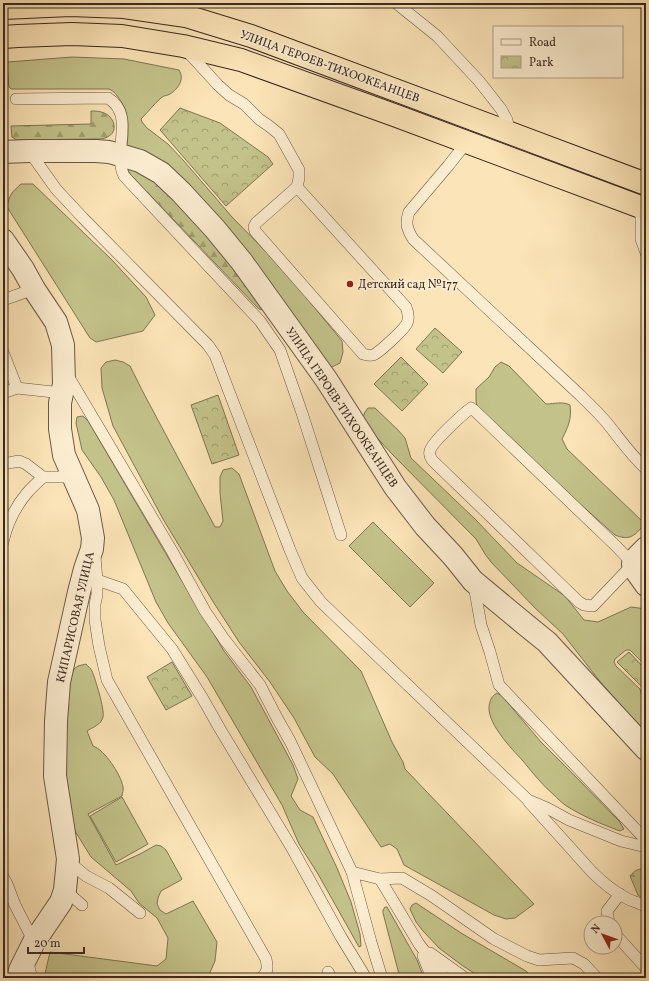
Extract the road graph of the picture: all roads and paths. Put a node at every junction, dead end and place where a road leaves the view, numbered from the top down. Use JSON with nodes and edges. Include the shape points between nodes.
{"nodes":[{"id":1,"x":396,"y":3,"type":"edge"},
{"id":2,"x":3,"y":7,"type":"edge"},
{"id":3,"x":3,"y":37,"type":"edge"},
{"id":4,"x":183,"y":46,"type":"junction"},
{"id":5,"x":16,"y":99,"type":"dead end"},
{"id":6,"x":508,"y":132,"type":"junction"},
{"id":7,"x":467,"y":142,"type":"junction"},
{"id":8,"x":29,"y":151,"type":"junction"},
{"id":9,"x":3,"y":152,"type":"edge"},
{"id":10,"x":120,"y":154,"type":"junction"},
{"id":11,"x":646,"y":184,"type":"edge"},
{"id":12,"x":297,"y":187,"type":"junction"},
{"id":13,"x":644,"y":208,"type":"edge"},
{"id":14,"x":3,"y":240,"type":"edge"},
{"id":15,"x":646,"y":253,"type":"edge"},
{"id":16,"x":34,"y":289,"type":"junction"},
{"id":17,"x":3,"y":300,"type":"edge"},
{"id":18,"x":3,"y":352,"type":"edge"},
{"id":19,"x":64,"y":368,"type":"junction"},
{"id":20,"x":17,"y":388,"type":"junction"},
{"id":21,"x":3,"y":393,"type":"edge"},
{"id":22,"x":62,"y":393,"type":"junction"},
{"id":23,"x":3,"y":464,"type":"edge"},
{"id":24,"x":646,"y":469,"type":"edge"},
{"id":25,"x":43,"y":477,"type":"junction"},
{"id":26,"x":74,"y":478,"type":"junction"},
{"id":27,"x":341,"y":535,"type":"dead end"},
{"id":28,"x":4,"y":537,"type":"edge"},
{"id":29,"x":93,"y":538,"type":"junction"},
{"id":30,"x":639,"y":556,"type":"edge"},
{"id":31,"x":97,"y":580,"type":"junction"},
{"id":32,"x":473,"y":580,"type":"junction"},
{"id":33,"x":646,"y":585,"type":"edge"},
{"id":34,"x":646,"y":749,"type":"edge"},
{"id":35,"x":528,"y":800,"type":"junction"},
{"id":36,"x":646,"y":840,"type":"edge"},
{"id":37,"x":646,"y":847,"type":"edge"},
{"id":38,"x":68,"y":859,"type":"junction"},
{"id":39,"x":352,"y":872,"type":"junction"},
{"id":40,"x":3,"y":877,"type":"edge"},
{"id":41,"x":380,"y":879,"type":"junction"},
{"id":42,"x":65,"y":890,"type":"junction"},
{"id":43,"x":620,"y":894,"type":"junction"},
{"id":44,"x":82,"y":904,"type":"dead end"},
{"id":45,"x":646,"y":907,"type":"edge"},
{"id":46,"x":140,"y":913,"type":"dead end"},
{"id":47,"x":608,"y":915,"type":"edge"},
{"id":48,"x":623,"y":943,"type":"edge"},
{"id":49,"x":419,"y":944,"type":"junction"},
{"id":50,"x":31,"y":959,"type":"edge"},
{"id":51,"x":646,"y":968,"type":"edge"},
{"id":52,"x":18,"y":978,"type":"edge"},
{"id":53,"x":261,"y":978,"type":"edge"},
{"id":54,"x":365,"y":978,"type":"edge"},
{"id":55,"x":382,"y":978,"type":"edge"},
{"id":56,"x":432,"y":978,"type":"edge"},
{"id":57,"x":445,"y":978,"type":"edge"},
{"id":58,"x":466,"y":978,"type":"edge"},
{"id":59,"x":597,"y":978,"type":"edge"}],
"edges":[{"from":1,"to":6,"type":"lane","via":[[437,36],[479,81],[501,109],[507,120]]},
{"from":2,"to":6,"type":"highway","name":"УЛИЦА ГЕРОЕВ-ТИХООКЕАНЦЕВ","via":[[124,7],[186,16],[251,36]]},
{"from":3,"to":4,"type":"highway","name":"УЛИЦА ГЕРОЕВ-ТИХООКЕАНЦЕВ","via":[[72,34],[122,36]]},
{"from":4,"to":7,"type":"highway","name":"УЛИЦА ГЕРОЕВ-ТИХООКЕАНЦЕВ","via":[[241,60]]},
{"from":4,"to":12,"type":"lane","via":[[218,85],[279,134],[299,170]]},
{"from":5,"to":10,"type":"lane","via":[[108,98],[119,108],[122,116]]},
{"from":6,"to":11,"type":"highway","name":"УЛИЦА ГЕРОЕВ-ТИХООКЕАНЦЕВ"},
{"from":7,"to":13,"type":"highway","name":"УЛИЦА ГЕРОЕВ-ТИХООКЕАНЦЕВ"},
{"from":7,"to":24,"type":"lane","via":[[409,212],[409,232],[413,239],[580,395]]},
{"from":8,"to":9,"type":"street","name":"УЛИЦА ГЕРОЕВ-ТИХООКЕАНЦЕВ"},
{"from":8,"to":10,"type":"street","name":"УЛИЦА ГЕРОЕВ-ТИХООКЕАНЦЕВ","via":[[96,151]]},
{"from":8,"to":35,"type":"lane","via":[[56,189],[82,218],[215,354],[302,578],[321,602]]},
{"from":10,"to":27,"type":"lane","via":[[121,171],[124,176],[260,321],[280,350]]},
{"from":10,"to":32,"type":"street","name":"УЛИЦА ГЕРОЕВ-ТИХООКЕАНЦЕВ","via":[[140,161],[161,173],[215,229],[242,262],[326,380],[395,487],[425,526]]},
{"from":12,"to":12,"type":"lane","via":[[256,223],[255,231],[363,354],[375,354],[406,325],[406,306]]},
{"from":13,"to":15,"type":"lane","via":[[641,239]]},
{"from":14,"to":16,"type":"street","name":"КИПАРИСОВАЯ УЛИЦА"},
{"from":16,"to":17,"type":"lane"},
{"from":16,"to":19,"type":"street","name":"КИПАРИСОВАЯ УЛИЦА","via":[[56,322],[63,345]]},
{"from":18,"to":20,"type":"lane"},
{"from":19,"to":22,"type":"street","name":"КИПАРИСОВАЯ УЛИЦА"},
{"from":19,"to":39,"type":"lane","via":[[205,611],[260,685],[290,741]]},
{"from":20,"to":21,"type":"lane"},
{"from":20,"to":22,"type":"lane"},
{"from":22,"to":26,"type":"street","name":"КИПАРИСОВАЯ УЛИЦА","via":[[60,429],[64,455]]},
{"from":23,"to":25,"type":"lane","via":[[19,461]]},
{"from":25,"to":26,"type":"lane"},
{"from":25,"to":28,"type":"lane","via":[[17,506]]},
{"from":26,"to":29,"type":"street","name":"КИПАРИСОВАЯ УЛИЦА","via":[[88,510]]},
{"from":29,"to":31,"type":"lane"},
{"from":29,"to":38,"type":"street","name":"КИПАРИСОВАЯ УЛИЦА","via":[[59,682],[55,776]]},
{"from":30,"to":30,"type":"lane","via":[[610,541],[471,408],[430,450],[432,460],[584,605],[593,606]]},
{"from":30,"to":33,"type":"street","via":[[634,568]]},
{"from":31,"to":53,"type":"lane","via":[[95,620],[108,680],[266,959],[266,974]]},
{"from":31,"to":54,"type":"lane","via":[[123,589],[172,649],[293,850]]},
{"from":32,"to":34,"type":"street","name":"УЛИЦА ГЕРОЕВ-ТИХООКЕАНЦЕВ","via":[[547,642]]},
{"from":32,"to":36,"type":"lane","via":[[481,625],[499,685]]},
{"from":35,"to":37,"type":"lane","via":[[620,841]]},
{"from":35,"to":43,"type":"lane","via":[[592,872]]},
{"from":38,"to":42,"type":"street","name":"КИПАРИСОВАЯ УЛИЦА"},
{"from":38,"to":46,"type":"lane","via":[[86,876],[109,888]]},
{"from":39,"to":41,"type":"lane"},
{"from":39,"to":55,"type":"lane"},
{"from":40,"to":50,"type":"lane","via":[[15,905]]},
{"from":41,"to":49,"type":"lane"},
{"from":41,"to":59,"type":"lane","via":[[402,878],[494,939],[527,956],[539,960],[573,958],[584,964]]},
{"from":42,"to":44,"type":"lane"},
{"from":42,"to":50,"type":"street","name":"КИПАРИСОВАЯ УЛИЦА"},
{"from":43,"to":45,"type":"lane"},
{"from":43,"to":47,"type":"lane","via":[[607,911]]},
{"from":48,"to":51,"type":"lane"},
{"from":49,"to":56,"type":"lane"},
{"from":49,"to":57,"type":"lane"},
{"from":49,"to":58,"type":"lane"},
{"from":50,"to":52,"type":"street","name":"КИПАРИСОВАЯ УЛИЦА","via":[[20,970]]}]}
